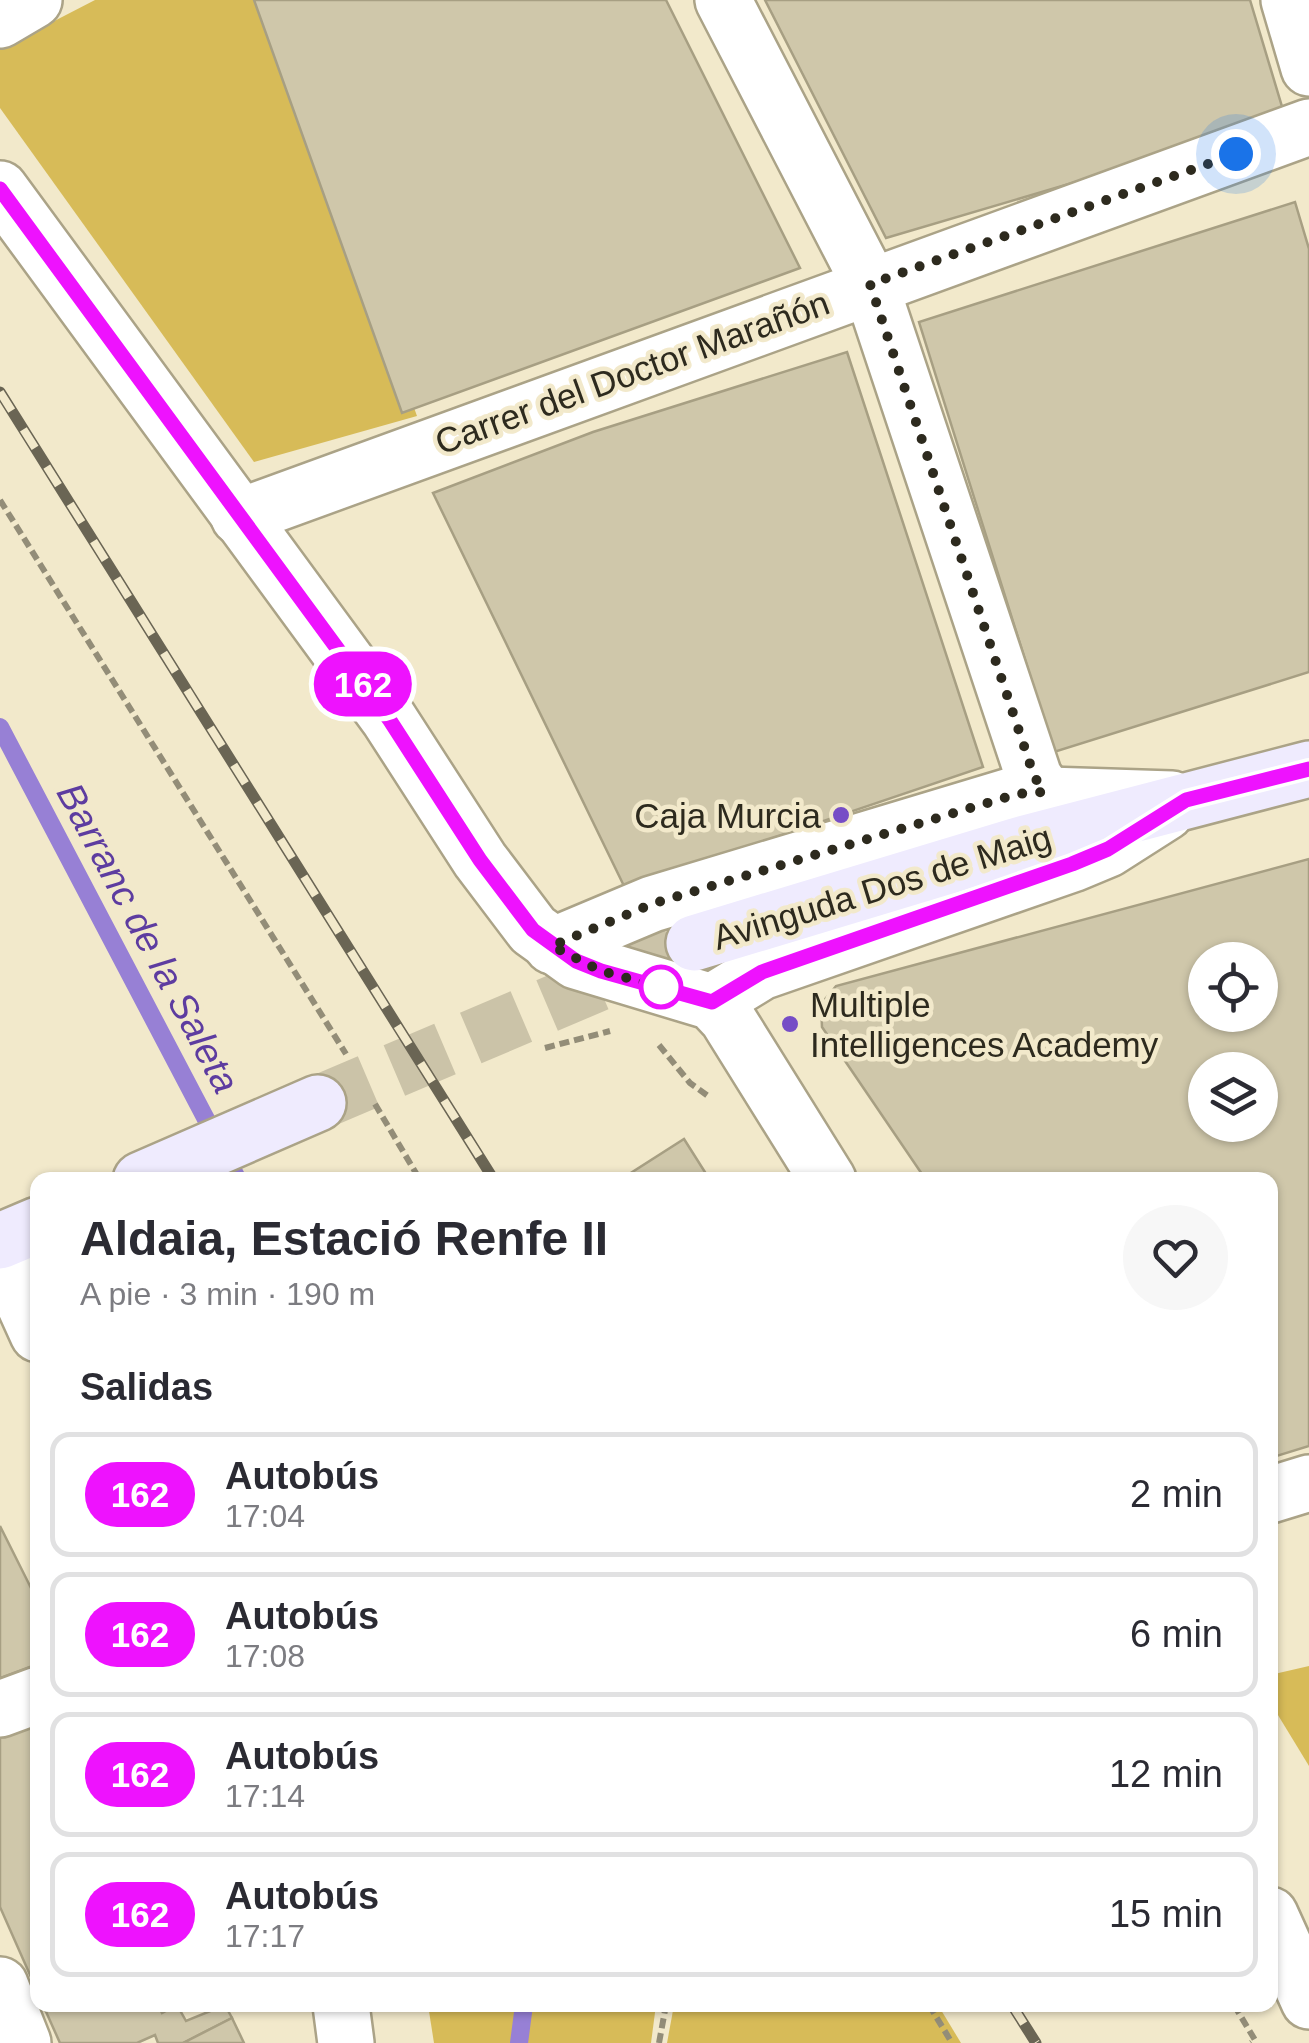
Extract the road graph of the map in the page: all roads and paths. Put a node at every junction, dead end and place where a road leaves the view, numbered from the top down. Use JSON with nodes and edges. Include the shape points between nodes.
{"nodes":[{"id":1,"x":34,"y":0,"type":"edge"},
{"id":2,"x":723,"y":0,"type":"edge"},
{"id":3,"x":1289,"y":0,"type":"edge"},
{"id":4,"x":0,"y":20,"type":"edge"},
{"id":5,"x":1309,"y":68,"type":"edge"},
{"id":6,"x":1309,"y":127,"type":"edge"},
{"id":7,"x":0,"y":189,"type":"edge"},
{"id":8,"x":870,"y":284,"type":"junction"},
{"id":9,"x":0,"y":500,"type":"edge"},
{"id":10,"x":239,"y":518,"type":"junction"},
{"id":11,"x":1309,"y":769,"type":"edge"},
{"id":12,"x":1044,"y":792,"type":"junction"},
{"id":13,"x":1186,"y":800,"type":"junction"},
{"id":14,"x":694,"y":943,"type":"tunnel mouth"},
{"id":15,"x":552,"y":946,"type":"junction"},
{"id":16,"x":712,"y":1002,"type":"junction"},
{"id":17,"x":624,"y":1031,"type":"dead end"},
{"id":18,"x":641,"y":1038,"type":"dead end"},
{"id":19,"x":545,"y":1048,"type":"dead end"},
{"id":20,"x":766,"y":1079,"type":"junction"},
{"id":21,"x":346,"y":1087,"type":"junction"},
{"id":22,"x":159,"y":1172,"type":"edge"},
{"id":23,"x":414,"y":1172,"type":"edge"},
{"id":24,"x":823,"y":1172,"type":"edge"},
{"id":25,"x":30,"y":1229,"type":"edge"},
{"id":26,"x":0,"y":1242,"type":"edge"},
{"id":27,"x":0,"y":1250,"type":"edge"},
{"id":28,"x":30,"y":1316,"type":"edge"},
{"id":29,"x":1309,"y":1483,"type":"edge"},
{"id":30,"x":1278,"y":1492,"type":"edge"},
{"id":31,"x":30,"y":1698,"type":"edge"},
{"id":32,"x":0,"y":1709,"type":"edge"},
{"id":33,"x":1278,"y":1933,"type":"edge"},
{"id":34,"x":0,"y":1985,"type":"edge"},
{"id":35,"x":1309,"y":2001,"type":"edge"},
{"id":36,"x":342,"y":2012,"type":"edge"},
{"id":37,"x":665,"y":2012,"type":"edge"},
{"id":38,"x":933,"y":2012,"type":"edge"},
{"id":39,"x":1238,"y":2012,"type":"edge"},
{"id":40,"x":1253,"y":2042,"type":"edge"},
{"id":41,"x":23,"y":2043,"type":"edge"},
{"id":42,"x":346,"y":2043,"type":"edge"},
{"id":43,"x":659,"y":2043,"type":"edge"},
{"id":44,"x":952,"y":2043,"type":"edge"}],
"edges":[{"from":1,"to":4,"type":"street"},
{"from":2,"to":8,"type":"street"},
{"from":3,"to":5,"type":"street"},
{"from":6,"to":8,"type":"street","name":"Carrer del Doctor Marañón"},
{"from":7,"to":10,"type":"street"},
{"from":8,"to":10,"type":"street","name":"Carrer del Doctor Marañón"},
{"from":8,"to":12,"type":"street"},
{"from":9,"to":21,"type":"path"},
{"from":10,"to":15,"type":"street","via":[[389,719],[480,860]]},
{"from":11,"to":13,"type":"street","name":"Avinguda Dos de Maig"},
{"from":12,"to":13,"type":"street","name":"Avinguda Dos de Maig"},
{"from":12,"to":15,"type":"street","name":"Avinguda Dos de Maig","via":[[1017,794],[652,904]]},
{"from":13,"to":14,"type":"street","name":"Avinguda Dos de Maig"},
{"from":13,"to":16,"type":"street","name":"Avinguda Dos de Maig","via":[[1108,849],[778,966]]},
{"from":15,"to":16,"type":"street","via":[[601,971]]},
{"from":16,"to":20,"type":"street"},
{"from":17,"to":19,"type":"path","via":[[595,1032]]},
{"from":18,"to":20,"type":"path","via":[[658,1044],[705,1096],[722,1098]]},
{"from":20,"to":24,"type":"street"},
{"from":21,"to":22,"type":"street"},
{"from":21,"to":23,"type":"path"},
{"from":25,"to":26,"type":"street"},
{"from":27,"to":28,"type":"street"},
{"from":29,"to":30,"type":"street"},
{"from":31,"to":32,"type":"street"},
{"from":33,"to":35,"type":"street"},
{"from":34,"to":41,"type":"street"},
{"from":36,"to":42,"type":"street"},
{"from":37,"to":43,"type":"path"},
{"from":38,"to":44,"type":"path"},
{"from":39,"to":40,"type":"path"}]}
